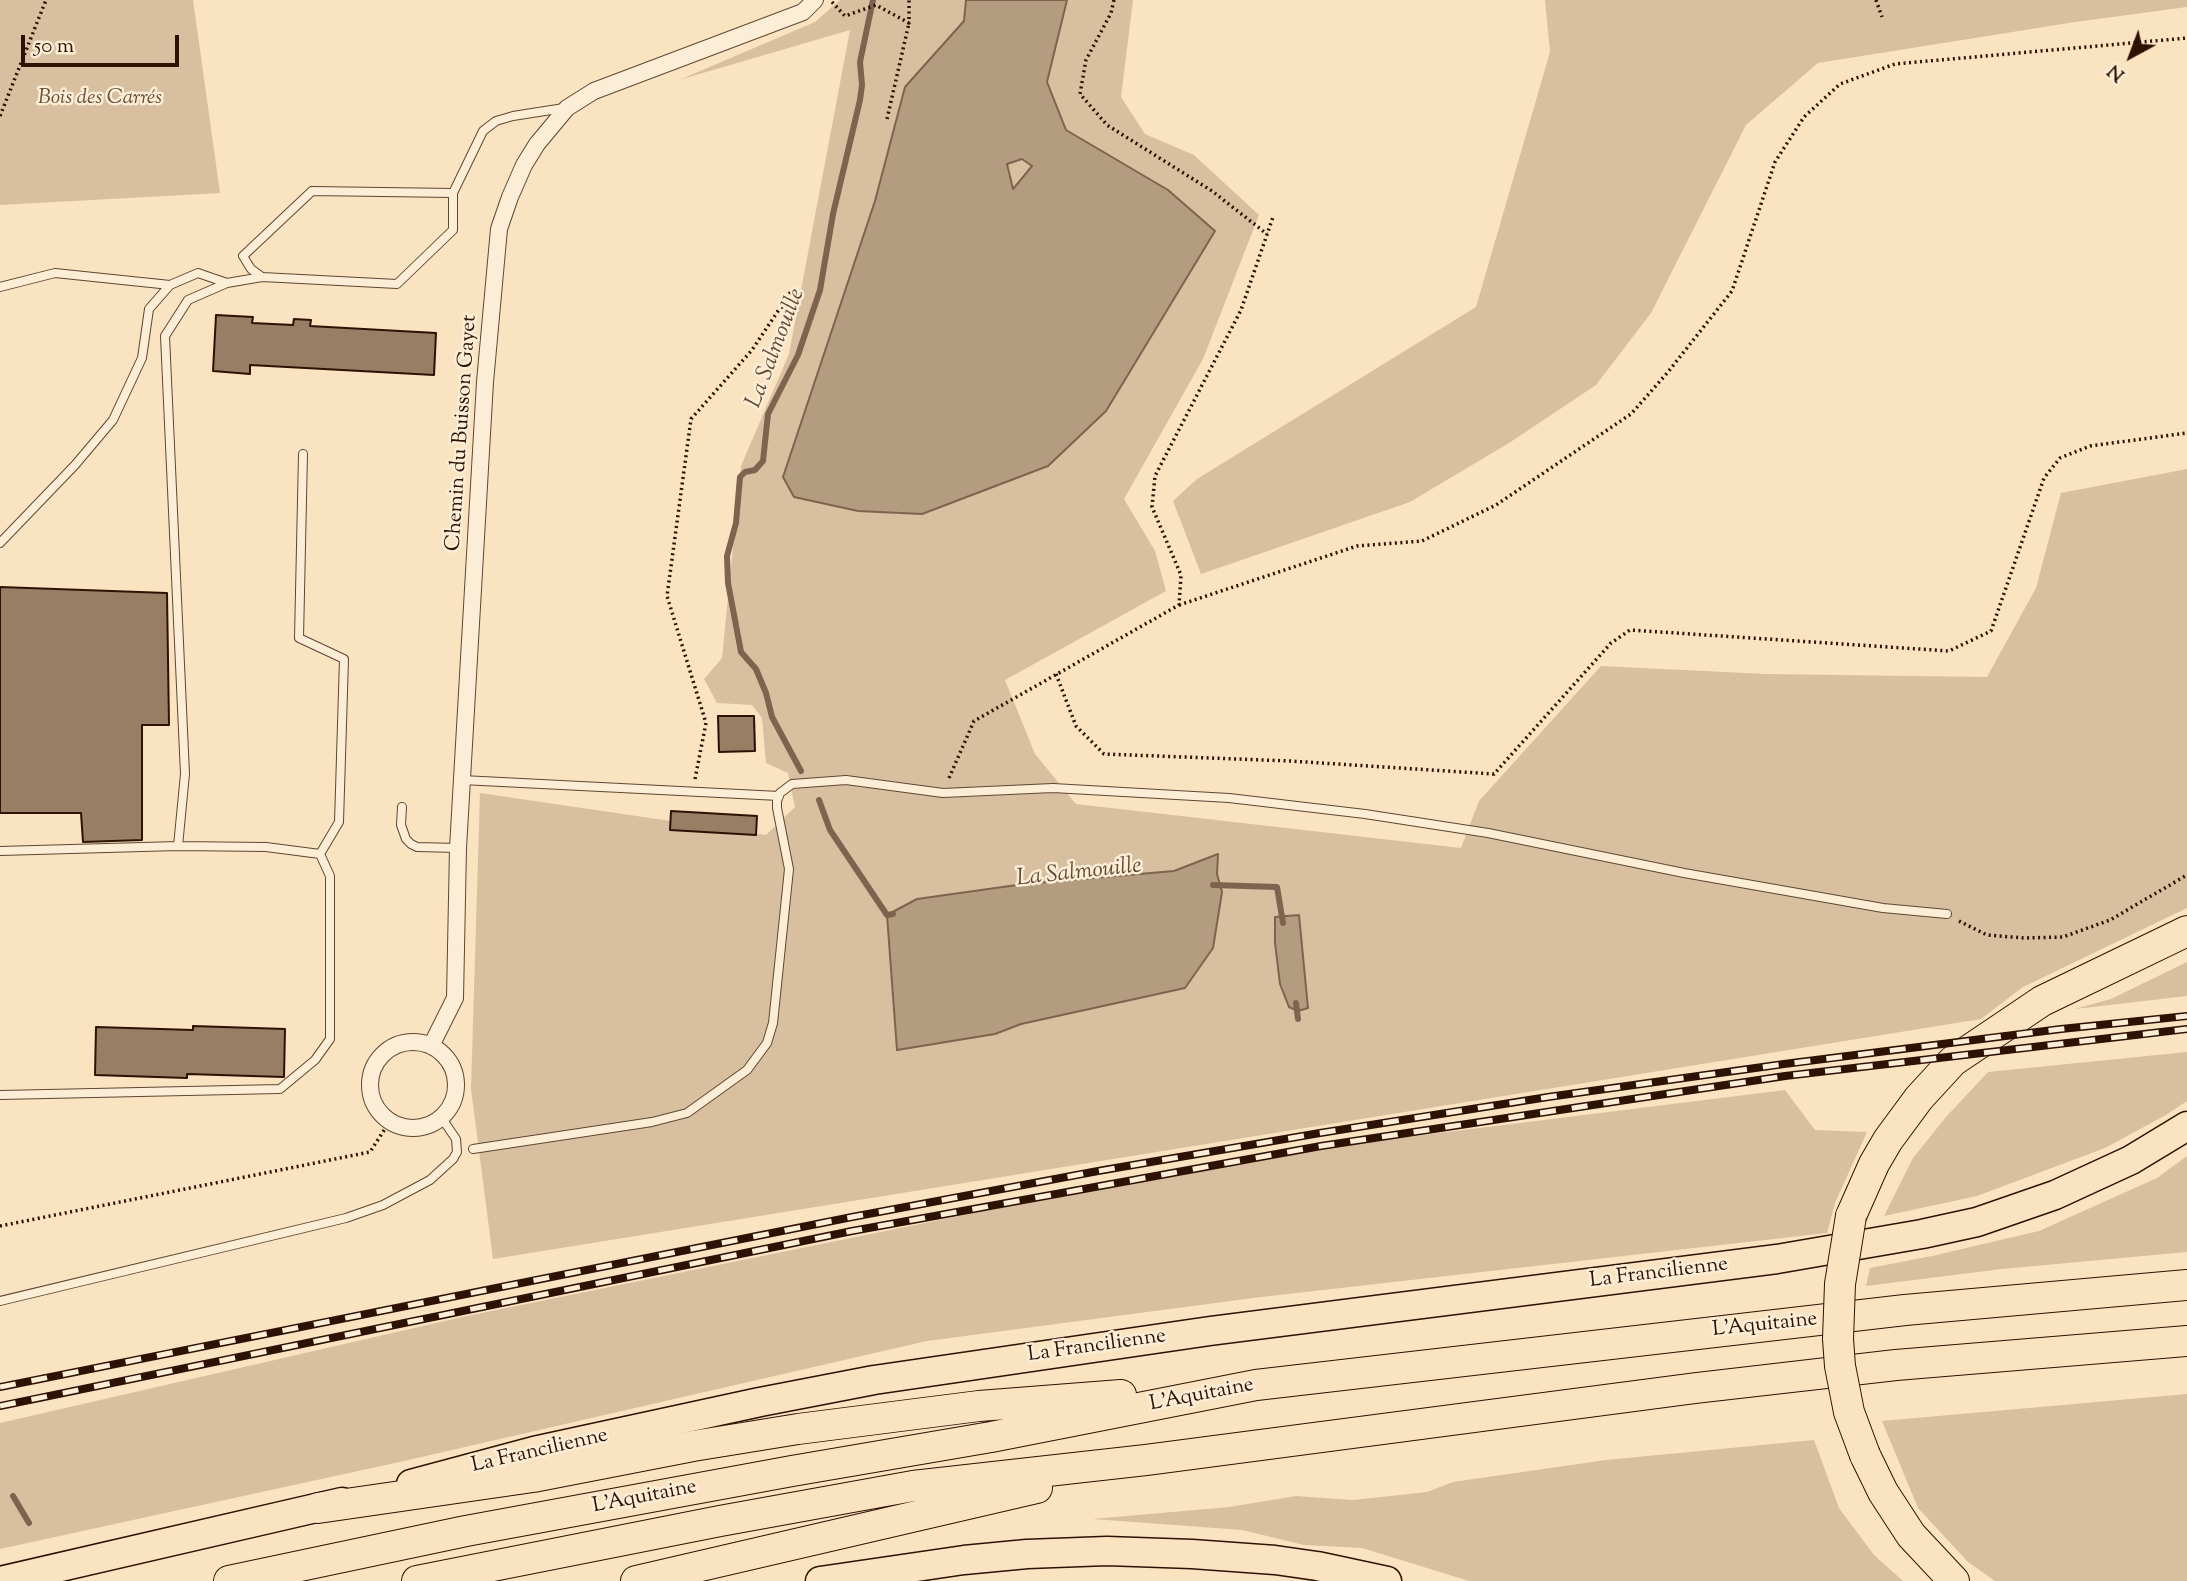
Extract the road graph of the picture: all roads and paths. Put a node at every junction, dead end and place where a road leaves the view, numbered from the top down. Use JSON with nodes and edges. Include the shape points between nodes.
{"nodes":[{"id":1,"x":46,"y":0,"type":"edge"},
{"id":2,"x":815,"y":0,"type":"edge"},
{"id":3,"x":830,"y":0,"type":"edge"},
{"id":4,"x":909,"y":0,"type":"edge"},
{"id":5,"x":1114,"y":0,"type":"edge"},
{"id":6,"x":1876,"y":0,"type":"edge"},
{"id":7,"x":1882,"y":17,"type":"dead end"},
{"id":8,"x":909,"y":23,"type":"junction"},
{"id":9,"x":2187,"y":38,"type":"edge"},
{"id":10,"x":567,"y":108,"type":"junction"},
{"id":11,"x":0,"y":116,"type":"edge"},
{"id":12,"x":887,"y":119,"type":"dead end"},
{"id":13,"x":453,"y":193,"type":"junction"},
{"id":14,"x":1273,"y":217,"type":"dead end"},
{"id":15,"x":1268,"y":234,"type":"junction"},
{"id":16,"x":262,"y":277,"type":"junction"},
{"id":17,"x":227,"y":283,"type":"junction"},
{"id":18,"x":170,"y":285,"type":"junction"},
{"id":19,"x":0,"y":286,"type":"edge"},
{"id":20,"x":792,"y":290,"type":"dead end"},
{"id":21,"x":2187,"y":433,"type":"edge"},
{"id":22,"x":303,"y":454,"type":"dead end"},
{"id":23,"x":0,"y":543,"type":"edge"},
{"id":24,"x":1178,"y":605,"type":"junction"},
{"id":25,"x":1056,"y":674,"type":"junction"},
{"id":26,"x":462,"y":780,"type":"junction"},
{"id":27,"x":693,"y":791,"type":"junction"},
{"id":28,"x":943,"y":793,"type":"junction"},
{"id":29,"x":779,"y":796,"type":"junction"},
{"id":30,"x":402,"y":807,"type":"dead end"},
{"id":31,"x":178,"y":846,"type":"junction"},
{"id":32,"x":458,"y":848,"type":"junction"},
{"id":33,"x":0,"y":851,"type":"edge"},
{"id":34,"x":320,"y":854,"type":"junction"},
{"id":35,"x":2187,"y":875,"type":"edge"},
{"id":36,"x":1947,"y":914,"type":"joint"},
{"id":37,"x":2187,"y":931,"type":"edge"},
{"id":38,"x":431,"y":1046,"type":"junction"},
{"id":39,"x":0,"y":1095,"type":"edge"},
{"id":40,"x":441,"y":1117,"type":"junction"},
{"id":41,"x":390,"y":1121,"type":"junction"},
{"id":42,"x":2187,"y":1126,"type":"edge"},
{"id":43,"x":474,"y":1149,"type":"dead end"},
{"id":44,"x":0,"y":1226,"type":"edge"},
{"id":45,"x":2187,"y":1286,"type":"edge"},
{"id":46,"x":0,"y":1301,"type":"edge"},
{"id":47,"x":2187,"y":1341,"type":"edge"},
{"id":48,"x":1256,"y":1385,"type":"junction"},
{"id":49,"x":1146,"y":1460,"type":"junction"},
{"id":50,"x":318,"y":1508,"type":"junction"},
{"id":51,"x":0,"y":1581,"type":"edge"},
{"id":52,"x":229,"y":1581,"type":"edge"},
{"id":53,"x":417,"y":1581,"type":"edge"},
{"id":54,"x":636,"y":1581,"type":"edge"},
{"id":55,"x":820,"y":1581,"type":"edge"},
{"id":56,"x":1387,"y":1581,"type":"edge"},
{"id":57,"x":1954,"y":1581,"type":"edge"}],
"edges":[{"from":1,"to":11,"type":"path"},
{"from":2,"to":10,"type":"street","name":"Chemin du Buisson Gayet","via":[[803,12],[594,91]]},
{"from":3,"to":8,"type":"path","via":[[845,16],[876,5]]},
{"from":4,"to":8,"type":"path"},
{"from":5,"to":15,"type":"path","via":[[1086,60],[1080,94],[1107,125],[1212,191]]},
{"from":6,"to":7,"type":"path"},
{"from":8,"to":12,"type":"path"},
{"from":9,"to":24,"type":"path","via":[[1895,64],[1840,83],[1804,117],[1775,162],[1732,291],[1631,414],[1496,505],[1422,541],[1357,546]]},
{"from":10,"to":13,"type":"lane","via":[[496,121],[483,131]]},
{"from":10,"to":26,"type":"street","name":"Chemin du Buisson Gayet","via":[[524,165],[499,229],[485,382]]},
{"from":13,"to":16,"type":"lane","via":[[453,230],[397,284]]},
{"from":13,"to":16,"type":"lane","via":[[312,191],[243,256]]},
{"from":14,"to":15,"type":"path"},
{"from":15,"to":24,"type":"path","via":[[1241,310],[1154,476],[1152,507],[1181,575]]},
{"from":16,"to":17,"type":"lane"},
{"from":17,"to":18,"type":"lane","via":[[198,273]]},
{"from":17,"to":31,"type":"lane","via":[[188,300],[165,335],[185,774]]},
{"from":18,"to":19,"type":"lane","via":[[55,273]]},
{"from":18,"to":23,"type":"lane","via":[[149,309],[142,358],[113,420]]},
{"from":20,"to":27,"type":"path","via":[[752,350],[691,419],[667,596],[706,723]]},
{"from":21,"to":25,"type":"path","via":[[2090,446],[2060,458],[2044,478],[1991,631],[1949,652],[1630,630],[1611,643],[1494,774],[1104,754],[1076,726]]},
{"from":22,"to":34,"type":"lane","via":[[299,638],[344,659],[339,822]]},
{"from":24,"to":25,"type":"path"},
{"from":25,"to":28,"type":"path","via":[[974,720]]},
{"from":26,"to":27,"type":"lane"},
{"from":26,"to":32,"type":"street","name":"Chemin du Buisson Gayet"},
{"from":27,"to":29,"type":"lane"},
{"from":28,"to":29,"type":"lane","via":[[846,780],[792,784]]},
{"from":28,"to":36,"type":"lane","via":[[1053,788],[1230,798],[1365,814],[1883,908]]},
{"from":29,"to":43,"type":"lane","via":[[777,808],[789,869],[773,1023],[766,1043],[747,1070],[687,1113]]},
{"from":30,"to":32,"type":"lane","via":[[403,832],[411,844]]},
{"from":31,"to":33,"type":"lane"},
{"from":31,"to":34,"type":"lane","via":[[267,847]]},
{"from":32,"to":38,"type":"street","name":"Chemin du Buisson Gayet","via":[[455,998]]},
{"from":34,"to":39,"type":"lane","via":[[330,876],[330,1040],[315,1060],[280,1089]]},
{"from":35,"to":36,"type":"path","via":[[2110,920],[2063,936],[1987,935]]},
{"from":37,"to":57,"type":"highway","bridge":true,"via":[[2042,1001],[1953,1061],[1888,1140],[1851,1216],[1841,1270],[1838,1339],[1849,1412],[1883,1492],[1911,1535]]},
{"from":38,"to":40,"type":"street","via":[[443,1054],[455,1080],[455,1094]]},
{"from":38,"to":41,"type":"street","via":[[403,1043],[390,1048],[376,1064],[370,1085],[372,1099]]},
{"from":40,"to":41,"type":"street","via":[[416,1128]]},
{"from":40,"to":46,"type":"lane","via":[[456,1139],[453,1159],[430,1180],[383,1205],[346,1218]]},
{"from":41,"to":44,"type":"path","via":[[370,1152]]},
{"from":42,"to":50,"type":"highway","name":"La Francilienne","via":[[2131,1160],[2055,1195],[1977,1222],[1922,1234],[1777,1259],[1197,1333],[874,1380],[534,1451]]},
{"from":45,"to":48,"type":"highway","name":"L'Aquitaine","via":[[1905,1310]]},
{"from":47,"to":49,"type":"highway","name":"L'Aquitaine","via":[[1709,1386]]},
{"from":48,"to":50,"type":"highway","via":[[899,1415]]},
{"from":48,"to":52,"type":"highway","name":"L'Aquitaine","via":[[479,1529]]},
{"from":49,"to":53,"type":"highway","name":"L'Aquitaine","via":[[914,1486]]},
{"from":49,"to":54,"type":"highway"},
{"from":50,"to":51,"type":"highway","name":"La Francilienne"},
{"from":55,"to":56,"type":"highway","via":[[964,1560],[1107,1551],[1275,1560]]}]}
